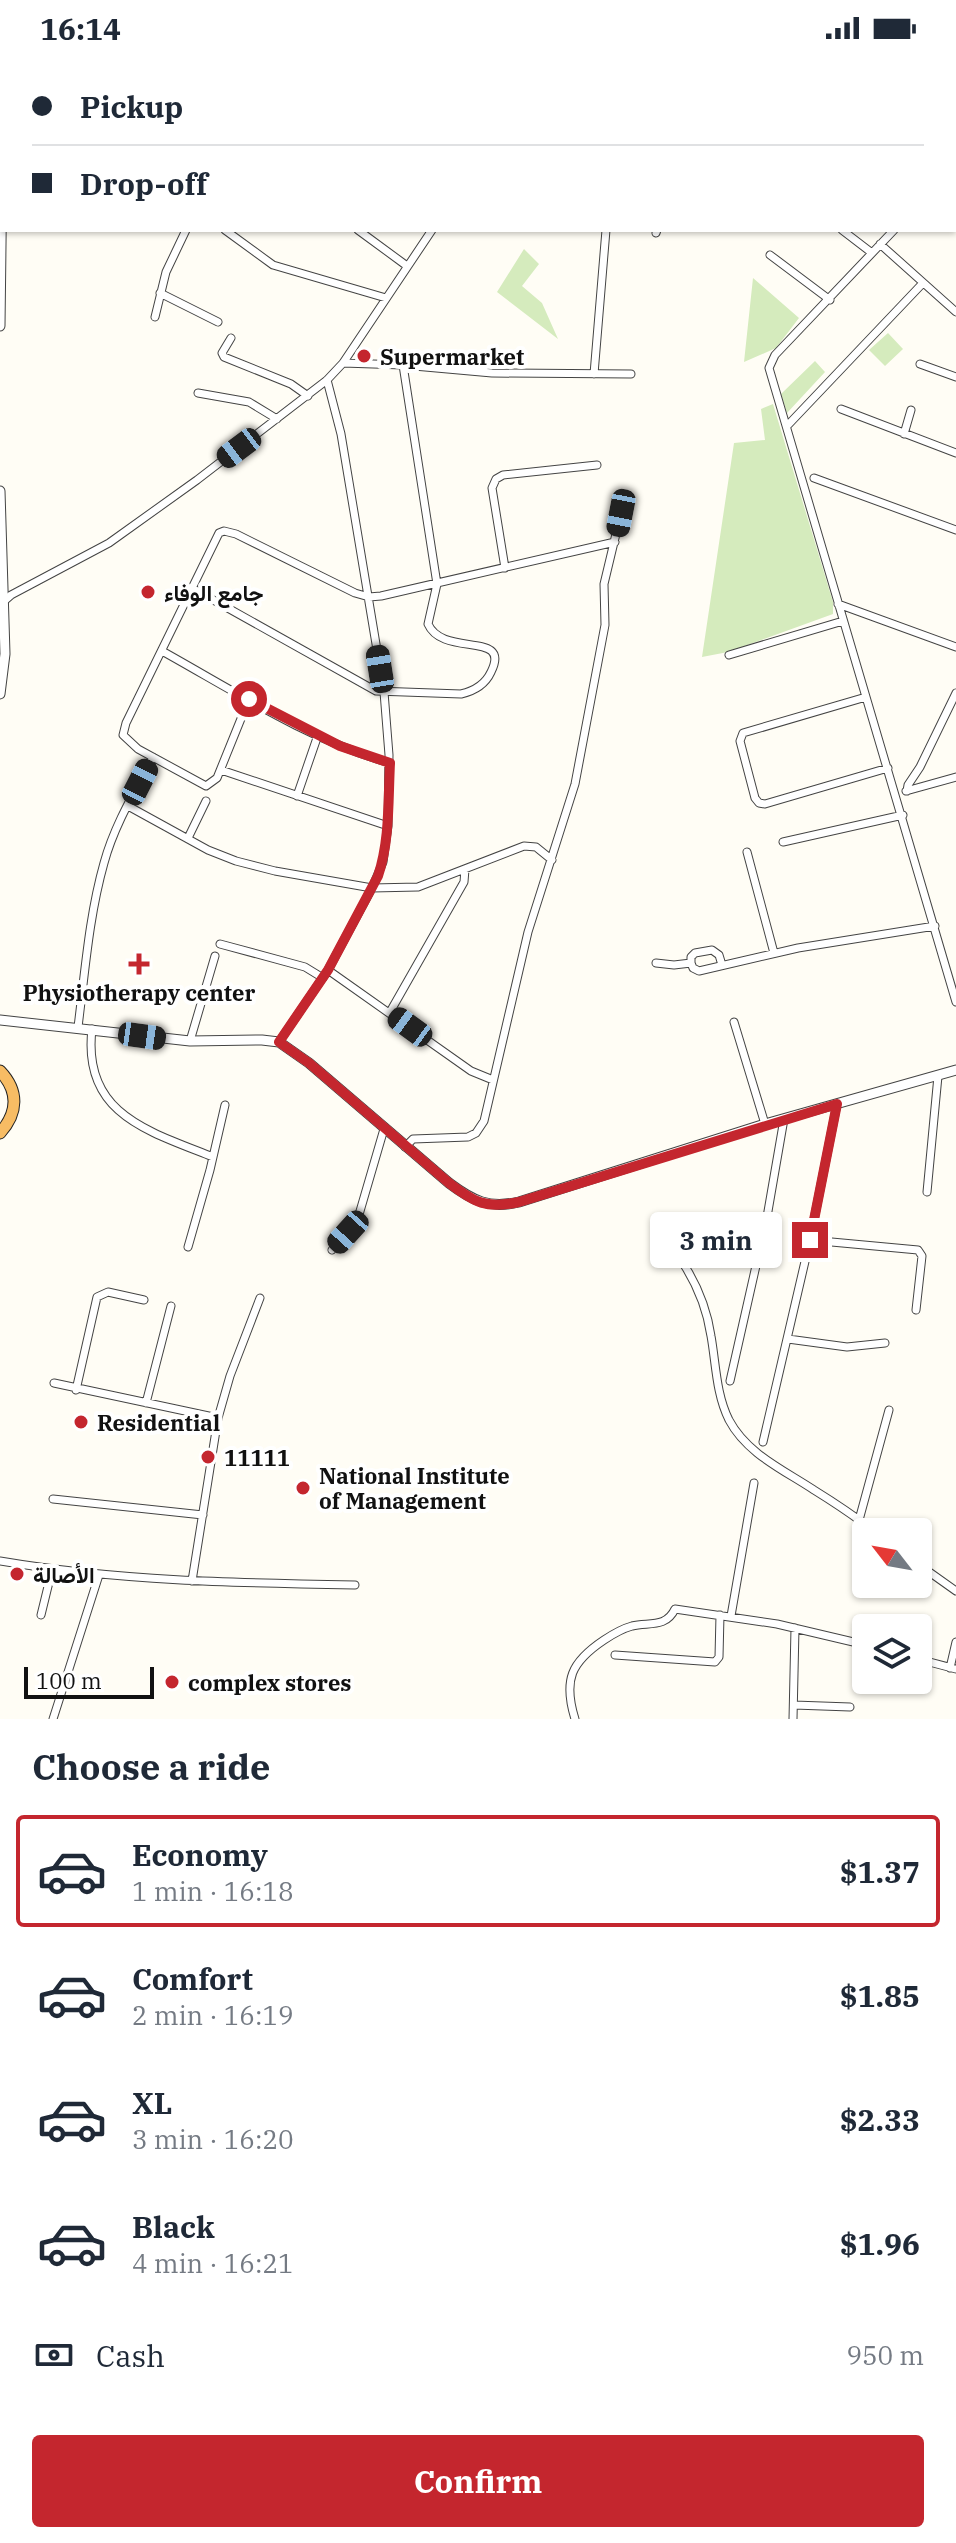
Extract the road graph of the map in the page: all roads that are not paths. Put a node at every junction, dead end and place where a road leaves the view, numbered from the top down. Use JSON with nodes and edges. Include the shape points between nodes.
{"nodes":[{"id":1,"x":1,"y":232,"type":"edge"},
{"id":2,"x":185,"y":232,"type":"edge"},
{"id":3,"x":228,"y":232,"type":"edge"},
{"id":4,"x":361,"y":232,"type":"edge"},
{"id":5,"x":431,"y":232,"type":"edge"},
{"id":6,"x":606,"y":232,"type":"edge"},
{"id":7,"x":845,"y":232,"type":"edge"},
{"id":8,"x":892,"y":232,"type":"edge"},
{"id":9,"x":880,"y":244,"type":"junction"},
{"id":10,"x":872,"y":253,"type":"junction"},
{"id":11,"x":770,"y":255,"type":"dead end"},
{"id":12,"x":407,"y":266,"type":"junction"},
{"id":13,"x":922,"y":284,"type":"junction"},
{"id":14,"x":160,"y":293,"type":"junction"},
{"id":15,"x":386,"y":298,"type":"junction"},
{"id":16,"x":830,"y":300,"type":"junction"},
{"id":17,"x":956,"y":312,"type":"edge"},
{"id":18,"x":155,"y":317,"type":"dead end"},
{"id":19,"x":218,"y":322,"type":"dead end"},
{"id":20,"x":0,"y":326,"type":"edge"},
{"id":21,"x":231,"y":338,"type":"dead end"},
{"id":22,"x":343,"y":363,"type":"junction"},
{"id":23,"x":920,"y":364,"type":"dead end"},
{"id":24,"x":403,"y":365,"type":"junction"},
{"id":25,"x":594,"y":374,"type":"junction"},
{"id":26,"x":631,"y":374,"type":"dead end"},
{"id":27,"x":956,"y":377,"type":"edge"},
{"id":28,"x":327,"y":380,"type":"junction"},
{"id":29,"x":198,"y":393,"type":"dead end"},
{"id":30,"x":308,"y":396,"type":"junction"},
{"id":31,"x":841,"y":409,"type":"dead end"},
{"id":32,"x":911,"y":410,"type":"dead end"},
{"id":33,"x":277,"y":419,"type":"junction"},
{"id":34,"x":787,"y":426,"type":"junction"},
{"id":35,"x":904,"y":434,"type":"junction"},
{"id":36,"x":956,"y":453,"type":"edge"},
{"id":37,"x":597,"y":465,"type":"dead end"},
{"id":38,"x":814,"y":478,"type":"dead end"},
{"id":39,"x":0,"y":491,"type":"edge"},
{"id":40,"x":621,"y":513,"type":"dead end"},
{"id":41,"x":956,"y":530,"type":"edge"},
{"id":42,"x":615,"y":542,"type":"junction"},
{"id":43,"x":505,"y":568,"type":"junction"},
{"id":44,"x":437,"y":584,"type":"junction"},
{"id":45,"x":192,"y":588,"type":"junction"},
{"id":46,"x":4,"y":597,"type":"edge"},
{"id":47,"x":369,"y":597,"type":"junction"},
{"id":48,"x":838,"y":604,"type":"junction"},
{"id":49,"x":843,"y":621,"type":"junction"},
{"id":50,"x":956,"y":647,"type":"edge"},
{"id":51,"x":162,"y":651,"type":"junction"},
{"id":52,"x":729,"y":655,"type":"dead end"},
{"id":53,"x":384,"y":692,"type":"junction"},
{"id":54,"x":956,"y":693,"type":"edge"},
{"id":55,"x":0,"y":694,"type":"edge"},
{"id":56,"x":866,"y":697,"type":"junction"},
{"id":57,"x":249,"y":699,"type":"junction"},
{"id":58,"x":318,"y":735,"type":"junction"},
{"id":59,"x":153,"y":757,"type":"junction"},
{"id":60,"x":390,"y":763,"type":"junction"},
{"id":61,"x":888,"y":768,"type":"junction"},
{"id":62,"x":221,"y":770,"type":"junction"},
{"id":63,"x":956,"y":777,"type":"edge"},
{"id":64,"x":907,"y":791,"type":"junction"},
{"id":65,"x":896,"y":795,"type":"junction"},
{"id":66,"x":297,"y":796,"type":"junction"},
{"id":67,"x":206,"y":801,"type":"dead end"},
{"id":68,"x":128,"y":806,"type":"junction"},
{"id":69,"x":903,"y":815,"type":"junction"},
{"id":70,"x":388,"y":826,"type":"junction"},
{"id":71,"x":188,"y":838,"type":"junction"},
{"id":72,"x":783,"y":842,"type":"dead end"},
{"id":73,"x":747,"y":852,"type":"dead end"},
{"id":74,"x":552,"y":860,"type":"junction"},
{"id":75,"x":465,"y":869,"type":"junction"},
{"id":76,"x":372,"y":888,"type":"junction"},
{"id":77,"x":935,"y":926,"type":"junction"},
{"id":78,"x":220,"y":944,"type":"dead end"},
{"id":79,"x":774,"y":953,"type":"junction"},
{"id":80,"x":215,"y":956,"type":"dead end"},
{"id":81,"x":656,"y":963,"type":"dead end"},
{"id":82,"x":691,"y":963,"type":"junction"},
{"id":83,"x":722,"y":965,"type":"junction"},
{"id":84,"x":328,"y":970,"type":"junction"},
{"id":85,"x":323,"y":978,"type":"junction"},
{"id":86,"x":956,"y":1002,"type":"edge"},
{"id":87,"x":390,"y":1012,"type":"junction"},
{"id":88,"x":0,"y":1020,"type":"edge"},
{"id":89,"x":734,"y":1022,"type":"dead end"},
{"id":90,"x":78,"y":1027,"type":"junction"},
{"id":91,"x":92,"y":1029,"type":"junction"},
{"id":92,"x":190,"y":1041,"type":"junction"},
{"id":93,"x":279,"y":1042,"type":"junction"},
{"id":94,"x":956,"y":1070,"type":"edge"},
{"id":95,"x":0,"y":1071,"type":"edge"},
{"id":96,"x":938,"y":1076,"type":"junction"},
{"id":97,"x":493,"y":1080,"type":"junction"},
{"id":98,"x":837,"y":1104,"type":"junction"},
{"id":99,"x":225,"y":1105,"type":"dead end"},
{"id":100,"x":784,"y":1119,"type":"junction"},
{"id":101,"x":765,"y":1124,"type":"junction"},
{"id":102,"x":384,"y":1129,"type":"junction"},
{"id":103,"x":0,"y":1133,"type":"edge"},
{"id":104,"x":405,"y":1147,"type":"junction"},
{"id":105,"x":213,"y":1157,"type":"junction"},
{"id":106,"x":927,"y":1192,"type":"dead end"},
{"id":107,"x":810,"y":1240,"type":"junction"},
{"id":108,"x":671,"y":1246,"type":"dead end"},
{"id":109,"x":188,"y":1247,"type":"dead end"},
{"id":110,"x":332,"y":1250,"type":"dead end"},
{"id":111,"x":260,"y":1298,"type":"dead end"},
{"id":112,"x":144,"y":1300,"type":"dead end"},
{"id":113,"x":171,"y":1306,"type":"dead end"},
{"id":114,"x":916,"y":1310,"type":"dead end"},
{"id":115,"x":788,"y":1339,"type":"junction"},
{"id":116,"x":885,"y":1343,"type":"dead end"},
{"id":117,"x":730,"y":1381,"type":"dead end"},
{"id":118,"x":54,"y":1383,"type":"dead end"},
{"id":119,"x":76,"y":1390,"type":"junction"},
{"id":120,"x":146,"y":1403,"type":"junction"},
{"id":121,"x":889,"y":1410,"type":"dead end"},
{"id":122,"x":218,"y":1418,"type":"junction"},
{"id":123,"x":763,"y":1442,"type":"dead end"},
{"id":124,"x":754,"y":1483,"type":"dead end"},
{"id":125,"x":53,"y":1499,"type":"dead end"},
{"id":126,"x":203,"y":1515,"type":"junction"},
{"id":127,"x":856,"y":1518,"type":"edge"},
{"id":128,"x":860,"y":1518,"type":"edge"},
{"id":129,"x":0,"y":1561,"type":"edge"},
{"id":130,"x":52,"y":1570,"type":"junction"},
{"id":131,"x":932,"y":1574,"type":"edge"},
{"id":132,"x":99,"y":1575,"type":"junction"},
{"id":133,"x":192,"y":1581,"type":"junction"},
{"id":134,"x":355,"y":1585,"type":"dead end"},
{"id":135,"x":956,"y":1591,"type":"edge"},
{"id":136,"x":41,"y":1615,"type":"dead end"},
{"id":137,"x":720,"y":1615,"type":"junction"},
{"id":138,"x":731,"y":1616,"type":"junction"},
{"id":139,"x":795,"y":1628,"type":"junction"},
{"id":140,"x":852,"y":1642,"type":"edge"},
{"id":141,"x":956,"y":1642,"type":"edge"},
{"id":142,"x":615,"y":1655,"type":"dead end"},
{"id":143,"x":932,"y":1663,"type":"edge"},
{"id":144,"x":953,"y":1668,"type":"edge"},
{"id":145,"x":794,"y":1705,"type":"junction"},
{"id":146,"x":850,"y":1707,"type":"dead end"},
{"id":147,"x":53,"y":1719,"type":"edge"},
{"id":148,"x":575,"y":1719,"type":"edge"},
{"id":149,"x":793,"y":1719,"type":"edge"}],
"edges":[{"from":1,"to":20,"type":"street"},
{"from":2,"to":14,"type":"street"},
{"from":3,"to":15,"type":"street","via":[[273,265]]},
{"from":4,"to":12,"type":"street"},
{"from":5,"to":12,"type":"street"},
{"from":6,"to":25,"type":"street"},
{"from":7,"to":10,"type":"street"},
{"from":8,"to":9,"type":"street"},
{"from":9,"to":10,"type":"street"},
{"from":9,"to":13,"type":"street"},
{"from":10,"to":16,"type":"street"},
{"from":11,"to":16,"type":"street"},
{"from":12,"to":15,"type":"street"},
{"from":13,"to":17,"type":"street"},
{"from":13,"to":34,"type":"street"},
{"from":14,"to":18,"type":"street"},
{"from":14,"to":19,"type":"street"},
{"from":15,"to":22,"type":"street"},
{"from":16,"to":34,"type":"street","via":[[770,362]]},
{"from":21,"to":30,"type":"street","via":[[224,357]]},
{"from":22,"to":24,"type":"street"},
{"from":22,"to":28,"type":"street"},
{"from":23,"to":27,"type":"street"},
{"from":24,"to":25,"type":"street"},
{"from":24,"to":44,"type":"street"},
{"from":25,"to":26,"type":"street"},
{"from":28,"to":30,"type":"street"},
{"from":28,"to":47,"type":"street"},
{"from":29,"to":33,"type":"street","via":[[249,402]]},
{"from":30,"to":33,"type":"street"},
{"from":31,"to":35,"type":"street"},
{"from":32,"to":35,"type":"street"},
{"from":33,"to":46,"type":"street","via":[[109,543]]},
{"from":34,"to":48,"type":"street"},
{"from":35,"to":36,"type":"street"},
{"from":37,"to":43,"type":"street","via":[[496,479],[492,488]]},
{"from":38,"to":41,"type":"street"},
{"from":39,"to":46,"type":"street"},
{"from":40,"to":42,"type":"street"},
{"from":42,"to":43,"type":"street"},
{"from":42,"to":74,"type":"street","via":[[604,584],[605,625],[575,784]]},
{"from":43,"to":44,"type":"street"},
{"from":44,"to":47,"type":"street"},
{"from":44,"to":53,"type":"street","via":[[430,629],[450,642],[490,648],[495,658],[490,675],[478,688],[461,694]]},
{"from":45,"to":47,"type":"street","via":[[224,531]]},
{"from":45,"to":51,"type":"street"},
{"from":45,"to":53,"type":"street"},
{"from":46,"to":55,"type":"street"},
{"from":47,"to":53,"type":"street"},
{"from":48,"to":49,"type":"street"},
{"from":48,"to":50,"type":"street"},
{"from":49,"to":52,"type":"street"},
{"from":49,"to":56,"type":"street"},
{"from":51,"to":57,"type":"street"},
{"from":51,"to":59,"type":"street","via":[[123,735]]},
{"from":53,"to":60,"type":"street"},
{"from":54,"to":64,"type":"street"},
{"from":56,"to":61,"type":"street"},
{"from":56,"to":61,"type":"street","via":[[743,733],[740,741],[755,798],[765,804]]},
{"from":57,"to":58,"type":"street"},
{"from":57,"to":62,"type":"street"},
{"from":58,"to":60,"type":"street"},
{"from":58,"to":66,"type":"street"},
{"from":59,"to":62,"type":"street","via":[[201,786],[212,784]]},
{"from":59,"to":68,"type":"street"},
{"from":60,"to":70,"type":"street"},
{"from":61,"to":65,"type":"street"},
{"from":62,"to":66,"type":"street"},
{"from":63,"to":64,"type":"street"},
{"from":64,"to":65,"type":"street"},
{"from":65,"to":69,"type":"street"},
{"from":66,"to":70,"type":"street"},
{"from":67,"to":71,"type":"street"},
{"from":68,"to":71,"type":"street"},
{"from":68,"to":90,"type":"street","via":[[104,860]]},
{"from":69,"to":72,"type":"street"},
{"from":69,"to":77,"type":"street"},
{"from":70,"to":76,"type":"street","via":[[383,862]]},
{"from":71,"to":76,"type":"street","via":[[248,865]]},
{"from":73,"to":79,"type":"street"},
{"from":74,"to":75,"type":"street","via":[[529,845]]},
{"from":74,"to":97,"type":"street","via":[[528,932]]},
{"from":75,"to":76,"type":"street","via":[[418,887]]},
{"from":75,"to":87,"type":"street","via":[[464,882]]},
{"from":76,"to":84,"type":"street"},
{"from":77,"to":79,"type":"street"},
{"from":77,"to":86,"type":"street"},
{"from":78,"to":85,"type":"street","via":[[305,967]]},
{"from":79,"to":83,"type":"street"},
{"from":80,"to":92,"type":"street"},
{"from":81,"to":82,"type":"street"},
{"from":82,"to":83,"type":"street","via":[[699,971]]},
{"from":82,"to":83,"type":"street","via":[[695,953],[712,950]]},
{"from":84,"to":85,"type":"street"},
{"from":84,"to":87,"type":"street"},
{"from":85,"to":93,"type":"street"},
{"from":87,"to":97,"type":"street","via":[[471,1071]]},
{"from":88,"to":90,"type":"street"},
{"from":89,"to":101,"type":"street"},
{"from":90,"to":91,"type":"street"},
{"from":91,"to":92,"type":"street"},
{"from":91,"to":105,"type":"street","via":[[90,1062],[114,1106],[142,1128]]},
{"from":92,"to":93,"type":"street"},
{"from":93,"to":102,"type":"street"},
{"from":94,"to":96,"type":"street"},
{"from":95,"to":103,"type":"highway","via":[[15,1098]]},
{"from":96,"to":98,"type":"street"},
{"from":96,"to":106,"type":"street"},
{"from":97,"to":104,"type":"street","via":[[476,1133],[413,1139]]},
{"from":98,"to":100,"type":"street"},
{"from":98,"to":107,"type":"street"},
{"from":99,"to":105,"type":"street"},
{"from":100,"to":101,"type":"street"},
{"from":100,"to":117,"type":"street"},
{"from":101,"to":104,"type":"street","via":[[496,1206],[472,1200]]},
{"from":102,"to":104,"type":"street"},
{"from":102,"to":110,"type":"street","via":[[358,1218]]},
{"from":105,"to":109,"type":"street"},
{"from":107,"to":114,"type":"street","via":[[918,1250],[922,1256]]},
{"from":107,"to":115,"type":"street"},
{"from":108,"to":127,"type":"street","via":[[701,1297],[723,1405],[738,1434],[763,1458]]},
{"from":111,"to":122,"type":"street"},
{"from":112,"to":119,"type":"street","via":[[108,1292],[97,1297]]},
{"from":113,"to":120,"type":"street"},
{"from":115,"to":116,"type":"street","via":[[847,1347]]},
{"from":115,"to":123,"type":"street"},
{"from":118,"to":119,"type":"street"},
{"from":119,"to":120,"type":"street"},
{"from":120,"to":122,"type":"street"},
{"from":121,"to":128,"type":"street"},
{"from":122,"to":126,"type":"street"},
{"from":124,"to":138,"type":"street"},
{"from":125,"to":126,"type":"street"},
{"from":126,"to":133,"type":"street"},
{"from":129,"to":130,"type":"street"},
{"from":130,"to":132,"type":"street"},
{"from":130,"to":136,"type":"street"},
{"from":131,"to":135,"type":"street"},
{"from":132,"to":133,"type":"street"},
{"from":132,"to":147,"type":"street"},
{"from":133,"to":134,"type":"street"},
{"from":137,"to":138,"type":"street"},
{"from":137,"to":142,"type":"street","via":[[715,1662]]},
{"from":137,"to":148,"type":"street","via":[[675,1609],[665,1621],[627,1628],[589,1650],[570,1679]]},
{"from":138,"to":139,"type":"street"},
{"from":139,"to":140,"type":"street"},
{"from":139,"to":145,"type":"street"},
{"from":141,"to":144,"type":"street"},
{"from":143,"to":144,"type":"street"},
{"from":145,"to":146,"type":"street"},
{"from":145,"to":149,"type":"street"}]}
